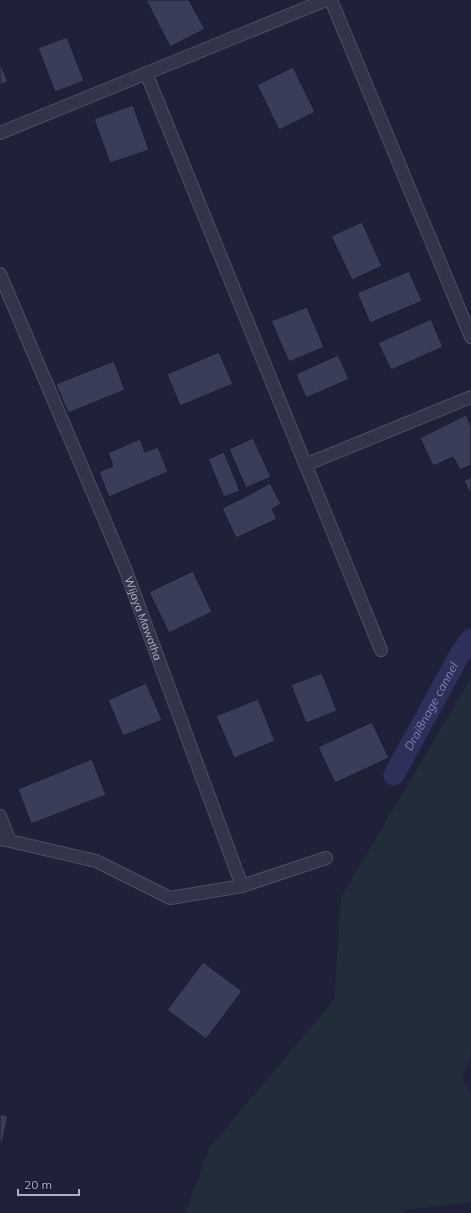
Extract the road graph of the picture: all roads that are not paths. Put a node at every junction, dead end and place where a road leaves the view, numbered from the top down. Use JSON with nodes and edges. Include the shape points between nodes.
{"nodes":[{"id":1,"x":326,"y":0,"type":"edge"},
{"id":2,"x":332,"y":0,"type":"edge"},
{"id":3,"x":146,"y":73,"type":"junction"},
{"id":4,"x":0,"y":133,"type":"edge"},
{"id":5,"x":0,"y":274,"type":"edge"},
{"id":6,"x":471,"y":337,"type":"edge"},
{"id":7,"x":471,"y":397,"type":"edge"},
{"id":8,"x":305,"y":465,"type":"junction"},
{"id":9,"x":381,"y":650,"type":"dead end"},
{"id":10,"x":0,"y":816,"type":"edge"},
{"id":11,"x":5,"y":840,"type":"edge"},
{"id":12,"x":326,"y":858,"type":"dead end"},
{"id":13,"x":242,"y":886,"type":"junction"}],
"edges":[{"from":1,"to":3,"type":"street"},
{"from":2,"to":6,"type":"street"},
{"from":3,"to":4,"type":"street"},
{"from":3,"to":8,"type":"street"},
{"from":5,"to":13,"type":"street","name":"Wijaya Mawatha","via":[[124,566]]},
{"from":7,"to":8,"type":"street"},
{"from":8,"to":9,"type":"street"},
{"from":10,"to":11,"type":"street"},
{"from":11,"to":13,"type":"street","via":[[96,861],[170,898]]},
{"from":12,"to":13,"type":"street"}]}
